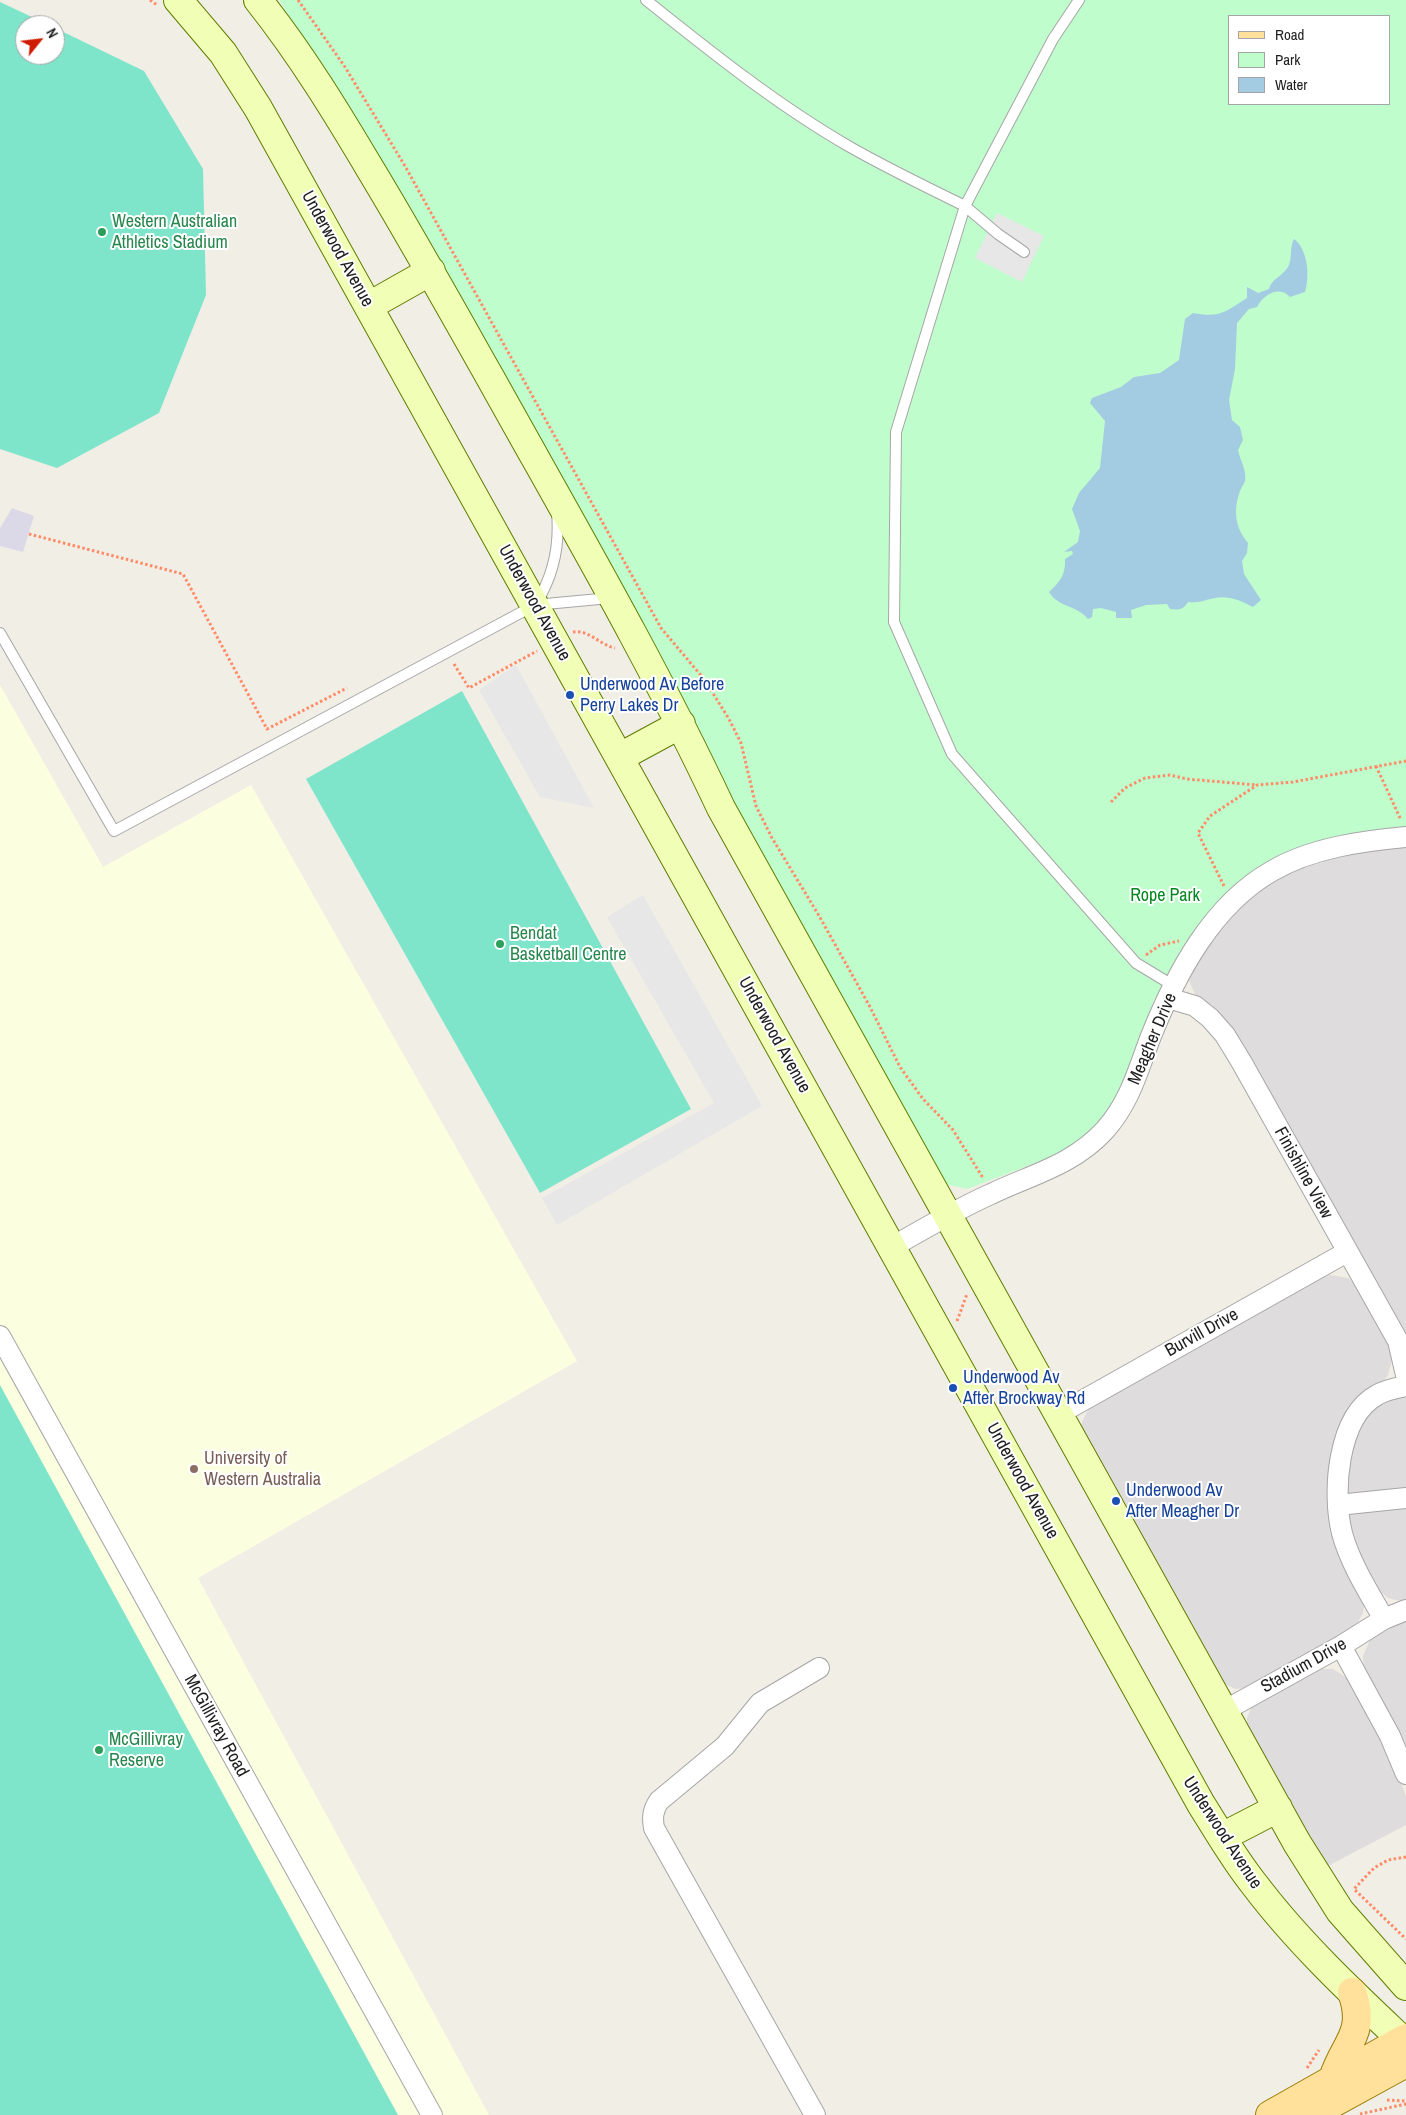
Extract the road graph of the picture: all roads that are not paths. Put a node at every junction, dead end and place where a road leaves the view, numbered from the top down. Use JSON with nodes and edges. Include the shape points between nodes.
{"nodes":[{"id":1,"x":178,"y":0,"type":"edge"},
{"id":2,"x":258,"y":0,"type":"edge"},
{"id":3,"x":646,"y":0,"type":"edge"},
{"id":4,"x":1078,"y":0,"type":"edge"},
{"id":5,"x":964,"y":206,"type":"junction"},
{"id":6,"x":1024,"y":252,"type":"dead end"},
{"id":7,"x":431,"y":270,"type":"junction"},
{"id":8,"x":369,"y":306,"type":"junction"},
{"id":9,"x":555,"y":494,"type":"junction"},
{"id":10,"x":613,"y":598,"type":"junction"},
{"id":11,"x":535,"y":605,"type":"junction"},
{"id":12,"x":0,"y":633,"type":"edge"},
{"id":13,"x":681,"y":724,"type":"junction"},
{"id":14,"x":620,"y":757,"type":"junction"},
{"id":15,"x":1404,"y":830,"type":"edge"},
{"id":16,"x":1171,"y":992,"type":"junction"},
{"id":17,"x":947,"y":1216,"type":"junction"},
{"id":18,"x":892,"y":1247,"type":"junction"},
{"id":19,"x":1347,"y":1252,"type":"junction"},
{"id":20,"x":0,"y":1336,"type":"edge"},
{"id":21,"x":1406,"y":1375,"type":"edge"},
{"id":22,"x":1406,"y":1386,"type":"edge"},
{"id":23,"x":1057,"y":1415,"type":"junction"},
{"id":24,"x":1406,"y":1498,"type":"edge"},
{"id":25,"x":1338,"y":1505,"type":"junction"},
{"id":26,"x":1406,"y":1610,"type":"edge"},
{"id":27,"x":1384,"y":1619,"type":"junction"},
{"id":28,"x":1341,"y":1646,"type":"junction"},
{"id":29,"x":820,"y":1668,"type":"dead end"},
{"id":30,"x":1222,"y":1712,"type":"junction"},
{"id":31,"x":1398,"y":1732,"type":"edge"},
{"id":32,"x":1406,"y":1774,"type":"edge"},
{"id":33,"x":1278,"y":1808,"type":"junction"},
{"id":34,"x":1222,"y":1837,"type":"junction"},
{"id":35,"x":1406,"y":1986,"type":"edge"},
{"id":36,"x":1352,"y":1992,"type":"junction"},
{"id":37,"x":1405,"y":2046,"type":"edge"},
{"id":38,"x":1333,"y":2079,"type":"junction"},
{"id":39,"x":1369,"y":2082,"type":"junction"},
{"id":40,"x":1406,"y":2085,"type":"edge"},
{"id":41,"x":432,"y":2115,"type":"edge"},
{"id":42,"x":815,"y":2115,"type":"edge"},
{"id":43,"x":1270,"y":2115,"type":"edge"},
{"id":44,"x":1311,"y":2115,"type":"edge"}],
"edges":[{"from":1,"to":8,"type":"main road","name":"Underwood Avenue","via":[[204,28],[241,80]]},
{"from":2,"to":7,"type":"main road","via":[[345,127]]},
{"from":3,"to":5,"type":"lane","via":[[702,45],[849,147]]},
{"from":4,"to":5,"type":"lane"},
{"from":5,"to":6,"type":"lane"},
{"from":5,"to":16,"type":"lane","via":[[896,432],[894,622],[952,754],[1136,963]]},
{"from":7,"to":8,"type":"main road"},
{"from":7,"to":9,"type":"main road"},
{"from":8,"to":11,"type":"main road","name":"Underwood Avenue"},
{"from":9,"to":10,"type":"main road"},
{"from":9,"to":11,"type":"lane","via":[[558,533],[555,561]]},
{"from":10,"to":11,"type":"lane"},
{"from":10,"to":13,"type":"main road"},
{"from":11,"to":12,"type":"lane","via":[[114,831]]},
{"from":11,"to":14,"type":"main road","name":"Underwood Avenue"},
{"from":13,"to":14,"type":"main road"},
{"from":13,"to":17,"type":"main road","via":[[721,808]]},
{"from":14,"to":18,"type":"main road","name":"Underwood Avenue"},
{"from":15,"to":16,"type":"street","name":"Meagher Drive","via":[[1290,862],[1272,871],[1233,902],[1210,927]]},
{"from":16,"to":17,"type":"street","name":"Meagher Drive","via":[[1135,1083],[1122,1109],[1106,1129],[1066,1162]]},
{"from":16,"to":19,"type":"street","name":"Finishline View","via":[[1195,1006],[1225,1035]]},
{"from":17,"to":18,"type":"street","name":"Meagher Drive"},
{"from":17,"to":23,"type":"main road"},
{"from":18,"to":34,"type":"main road","name":"Underwood Avenue"},
{"from":19,"to":21,"type":"street","name":"Finishline View","via":[[1398,1342]]},
{"from":19,"to":23,"type":"street","name":"Burvill Drive"},
{"from":20,"to":41,"type":"street","name":"McGillivray Road"},
{"from":22,"to":25,"type":"street","via":[[1376,1395],[1366,1403],[1351,1426],[1341,1458]]},
{"from":23,"to":30,"type":"main road"},
{"from":24,"to":25,"type":"street"},
{"from":25,"to":27,"type":"street","via":[[1342,1534]]},
{"from":26,"to":27,"type":"street","name":"Stadium Drive"},
{"from":27,"to":28,"type":"street","name":"Stadium Drive"},
{"from":28,"to":30,"type":"street","name":"Stadium Drive"},
{"from":28,"to":31,"type":"street"},
{"from":29,"to":42,"type":"street","via":[[760,1703],[725,1746],[659,1801],[652,1818],[654,1828]]},
{"from":30,"to":33,"type":"main road"},
{"from":31,"to":32,"type":"street"},
{"from":33,"to":34,"type":"main road"},
{"from":33,"to":35,"type":"main road","via":[[1340,1911]]},
{"from":34,"to":36,"type":"main road","name":"Underwood Avenue","via":[[1237,1862],[1276,1911]]},
{"from":36,"to":37,"type":"main road","name":"Underwood Avenue"},
{"from":36,"to":38,"type":"main road","via":[[1358,2014],[1356,2029],[1338,2062]]},
{"from":37,"to":38,"type":"main road"},
{"from":37,"to":39,"type":"main road"},
{"from":38,"to":43,"type":"main road"},
{"from":39,"to":40,"type":"main road"},
{"from":39,"to":44,"type":"main road"}]}
